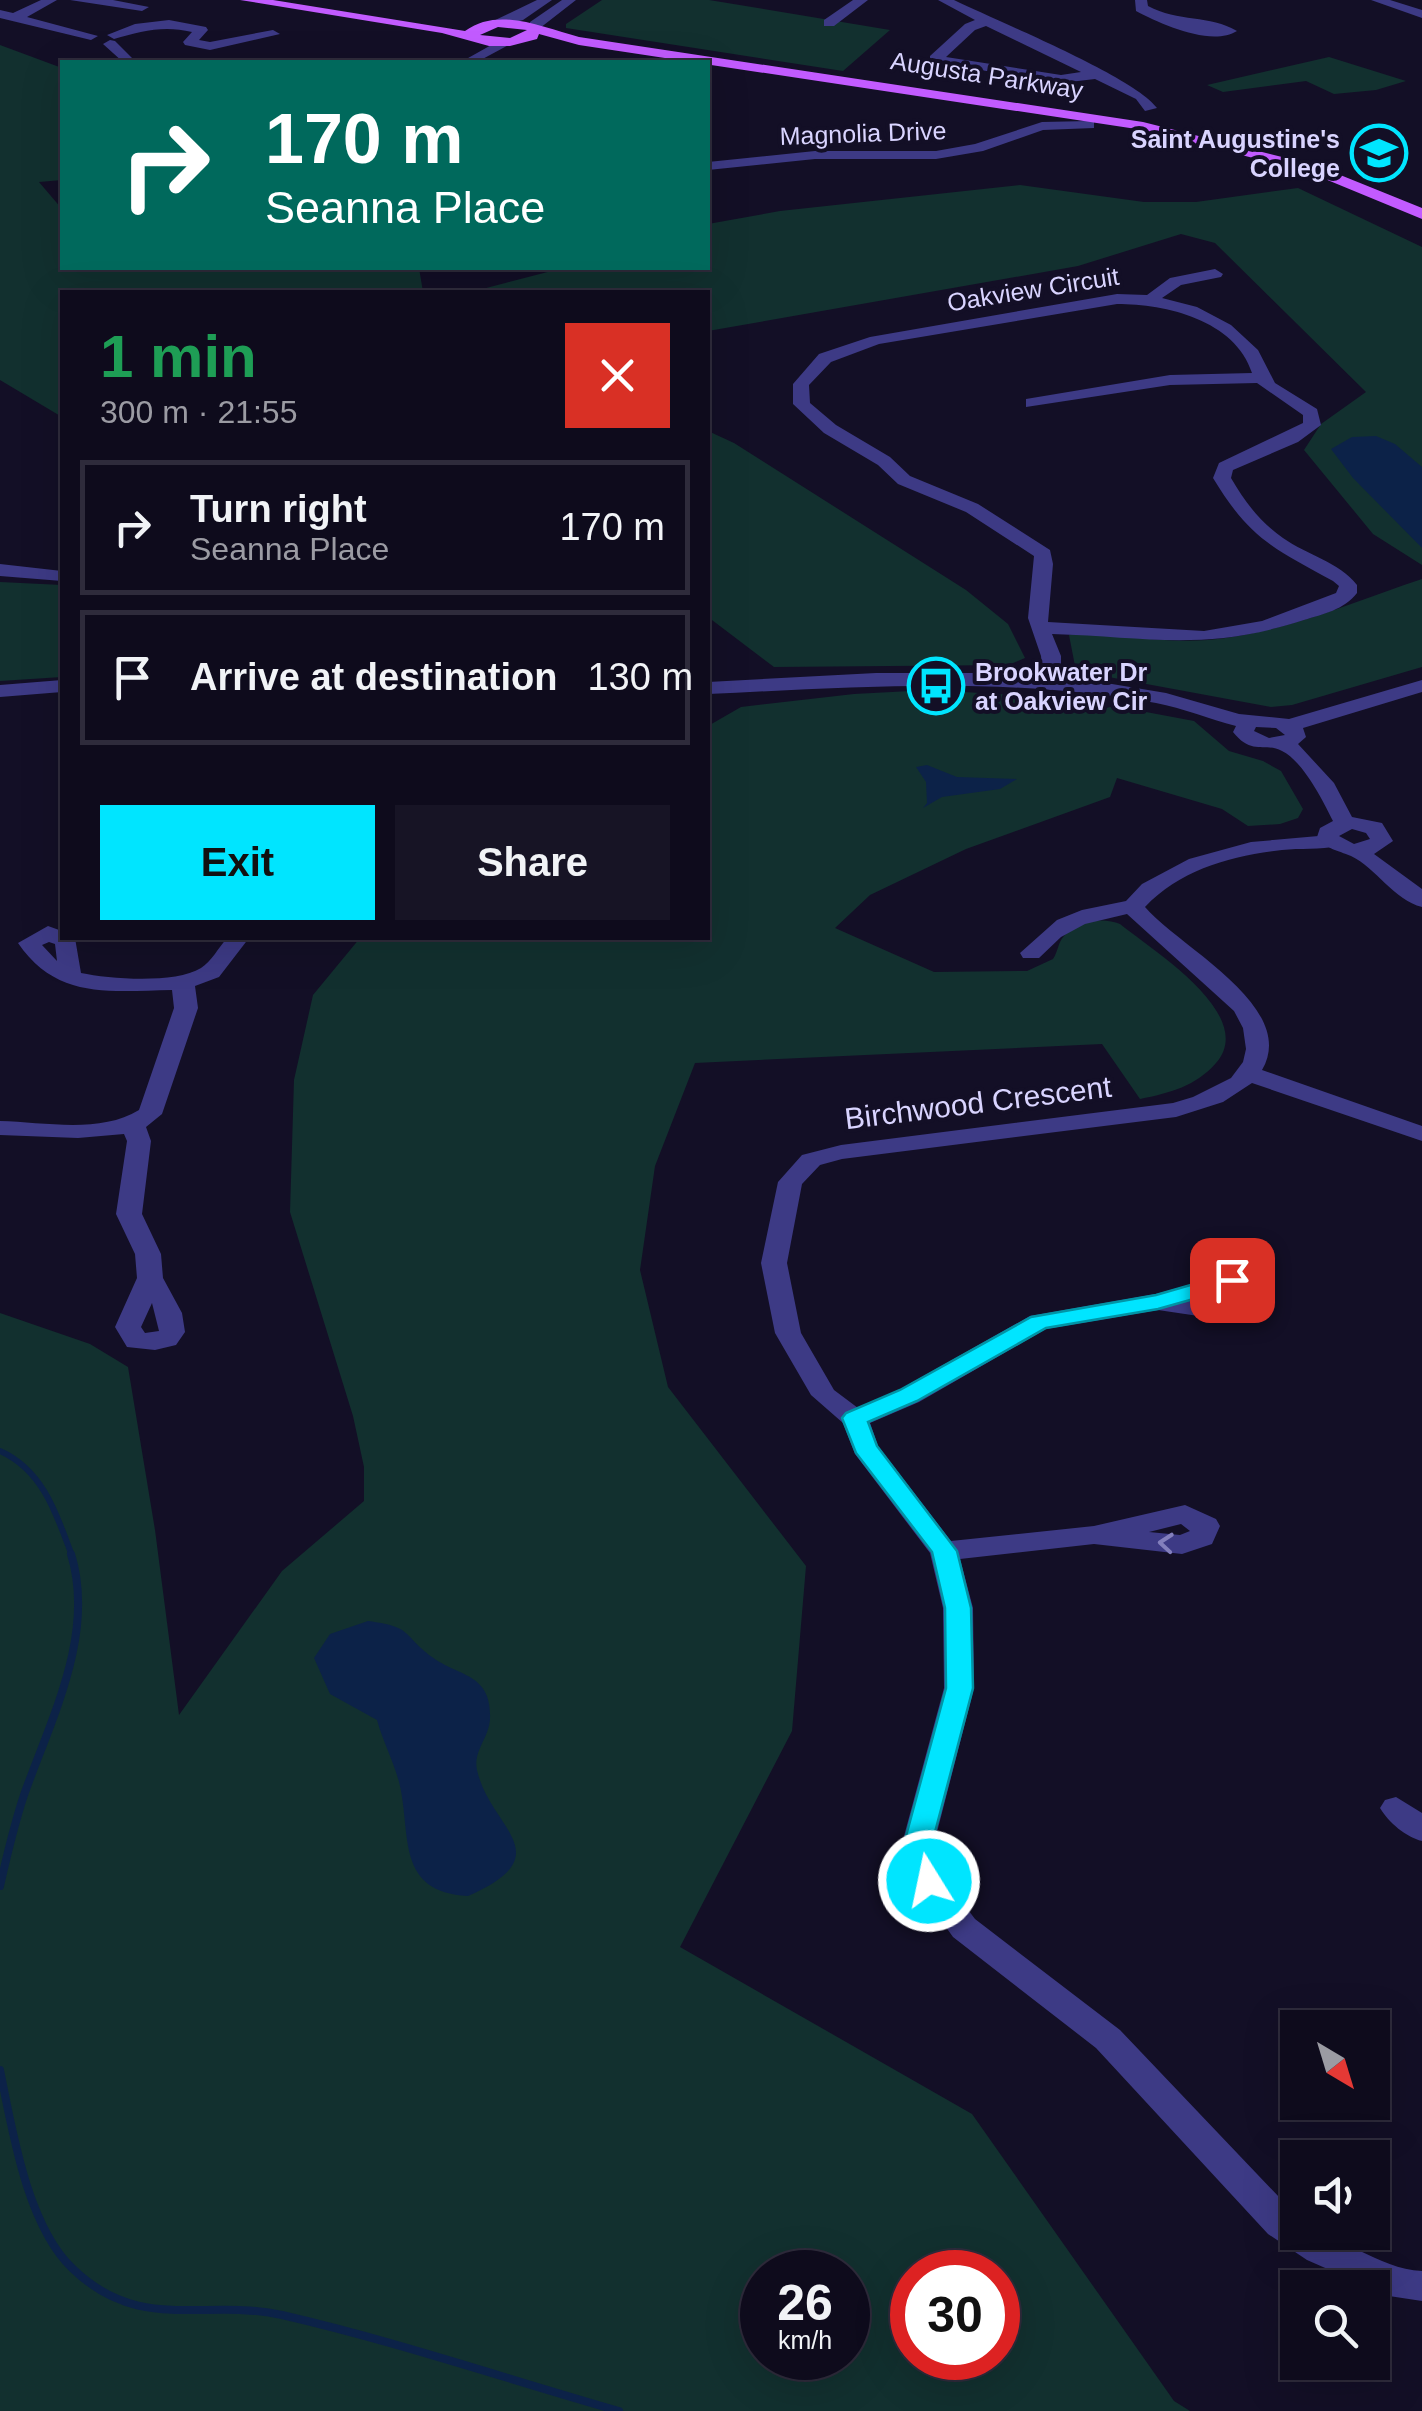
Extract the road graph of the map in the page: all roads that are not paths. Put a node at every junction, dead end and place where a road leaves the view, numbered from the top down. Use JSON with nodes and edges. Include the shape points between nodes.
{"nodes":[{"id":1,"x":51,"y":0,"type":"edge"},
{"id":2,"x":76,"y":0,"type":"edge"},
{"id":3,"x":246,"y":0,"type":"edge"},
{"id":4,"x":306,"y":0,"type":"edge"},
{"id":5,"x":546,"y":0,"type":"edge"},
{"id":6,"x":570,"y":0,"type":"edge"},
{"id":7,"x":862,"y":0,"type":"edge"},
{"id":8,"x":944,"y":0,"type":"edge"},
{"id":9,"x":1141,"y":0,"type":"edge"},
{"id":10,"x":1378,"y":0,"type":"edge"},
{"id":11,"x":142,"y":7,"type":"dead end"},
{"id":12,"x":0,"y":14,"type":"edge"},
{"id":13,"x":1422,"y":14,"type":"edge"},
{"id":14,"x":18,"y":16,"type":"junction"},
{"id":15,"x":986,"y":21,"type":"junction"},
{"id":16,"x":828,"y":23,"type":"dead end"},
{"id":17,"x":494,"y":24,"type":"junction"},
{"id":18,"x":1189,"y":25,"type":"dead end"},
{"id":19,"x":533,"y":29,"type":"junction"},
{"id":20,"x":273,"y":34,"type":"dead end"},
{"id":21,"x":475,"y":38,"type":"junction"},
{"id":22,"x":112,"y":39,"type":"junction"},
{"id":23,"x":508,"y":42,"type":"junction"},
{"id":24,"x":128,"y":60,"type":"edge"},
{"id":25,"x":452,"y":60,"type":"edge"},
{"id":26,"x":472,"y":60,"type":"edge"},
{"id":27,"x":656,"y":60,"type":"edge"},
{"id":28,"x":705,"y":60,"type":"edge"},
{"id":29,"x":710,"y":61,"type":"edge"},
{"id":30,"x":710,"y":68,"type":"edge"},
{"id":31,"x":1099,"y":74,"type":"junction"},
{"id":32,"x":1150,"y":108,"type":"dead end"},
{"id":33,"x":1012,"y":114,"type":"junction"},
{"id":34,"x":1089,"y":125,"type":"junction"},
{"id":35,"x":1017,"y":135,"type":"junction"},
{"id":36,"x":710,"y":166,"type":"edge"},
{"id":37,"x":1422,"y":214,"type":"edge"},
{"id":38,"x":1422,"y":229,"type":"edge"},
{"id":39,"x":1215,"y":274,"type":"dead end"},
{"id":40,"x":1154,"y":299,"type":"junction"},
{"id":41,"x":1261,"y":378,"type":"junction"},
{"id":42,"x":1032,"y":403,"type":"dead end"},
{"id":43,"x":0,"y":570,"type":"edge"},
{"id":44,"x":60,"y":576,"type":"edge"},
{"id":45,"x":1040,"y":628,"type":"junction"},
{"id":46,"x":1050,"y":684,"type":"junction"},
{"id":47,"x":60,"y":686,"type":"edge"},
{"id":48,"x":1422,"y":686,"type":"edge"},
{"id":49,"x":710,"y":688,"type":"edge"},
{"id":50,"x":0,"y":690,"type":"edge"},
{"id":51,"x":1288,"y":734,"type":"junction"},
{"id":52,"x":1344,"y":838,"type":"junction"},
{"id":53,"x":1422,"y":900,"type":"edge"},
{"id":54,"x":1133,"y":907,"type":"junction"},
{"id":55,"x":236,"y":940,"type":"edge"},
{"id":56,"x":1030,"y":953,"type":"dead end"},
{"id":57,"x":70,"y":978,"type":"dead end"},
{"id":58,"x":183,"y":983,"type":"junction"},
{"id":59,"x":1247,"y":1073,"type":"junction"},
{"id":60,"x":133,"y":1125,"type":"junction"},
{"id":61,"x":0,"y":1128,"type":"edge"},
{"id":62,"x":1422,"y":1134,"type":"edge"},
{"id":63,"x":150,"y":1278,"type":"dead end"},
{"id":64,"x":1158,"y":1302,"type":"dead end"},
{"id":65,"x":854,"y":1418,"type":"junction"},
{"id":66,"x":1094,"y":1535,"type":"dead end"},
{"id":67,"x":944,"y":1551,"type":"junction"},
{"id":68,"x":1396,"y":1808,"type":"dead end"},
{"id":69,"x":1422,"y":1830,"type":"edge"},
{"id":70,"x":1422,"y":2286,"type":"edge"}],
"edges":[{"from":1,"to":14,"type":"street"},
{"from":2,"to":11,"type":"street"},
{"from":3,"to":21,"type":"main road"},
{"from":4,"to":17,"type":"main road"},
{"from":5,"to":17,"type":"street"},
{"from":6,"to":19,"type":"street"},
{"from":7,"to":16,"type":"street"},
{"from":8,"to":15,"type":"street"},
{"from":9,"to":18,"type":"street","via":[[1151,15]]},
{"from":10,"to":13,"type":"street"},
{"from":12,"to":14,"type":"street"},
{"from":14,"to":22,"type":"street","via":[[91,36],[87,42]]},
{"from":15,"to":31,"type":"street"},
{"from":15,"to":31,"type":"street","via":[[934,58],[1060,79]]},
{"from":17,"to":19,"type":"main road","name":"Augusta Parkway"},
{"from":17,"to":21,"type":"main road","via":[[472,31]]},
{"from":19,"to":23,"type":"main road","via":[[527,39]]},
{"from":19,"to":28,"type":"main road","name":"Augusta Parkway"},
{"from":20,"to":22,"type":"street","via":[[210,46],[190,40],[207,28],[157,25]]},
{"from":21,"to":23,"type":"main road"},
{"from":21,"to":25,"type":"street"},
{"from":22,"to":24,"type":"street"},
{"from":23,"to":26,"type":"street"},
{"from":23,"to":27,"type":"main road"},
{"from":29,"to":37,"type":"main road","name":"Augusta Parkway","via":[[1171,130],[1304,164]]},
{"from":30,"to":33,"type":"main road","name":"Augusta Parkway"},
{"from":31,"to":32,"type":"street"},
{"from":33,"to":34,"type":"main road","name":"Augusta Parkway"},
{"from":33,"to":35,"type":"street","via":[[1020,121]]},
{"from":34,"to":35,"type":"street","name":"Magnolia Drive","via":[[1051,124]]},
{"from":34,"to":38,"type":"main road","name":"Augusta Parkway","via":[[1263,163]]},
{"from":35,"to":36,"type":"street","name":"Magnolia Drive","via":[[936,155]]},
{"from":39,"to":40,"type":"street","via":[[1176,281]]},
{"from":40,"to":41,"type":"street","name":"Oakview Circuit","via":[[1189,309],[1242,343]]},
{"from":40,"to":45,"type":"street","name":"Oakview Circuit","via":[[1042,309],[876,340],[824,358],[801,384],[802,404],[830,430],[904,480],[972,508],[1043,554]]},
{"from":41,"to":42,"type":"street","via":[[1170,380]]},
{"from":41,"to":45,"type":"street","name":"Oakview Circuit","via":[[1311,413],[1312,425],[1225,467],[1222,478],[1244,514],[1276,542],[1340,576],[1348,586],[1344,598],[1283,621],[1210,636]]},
{"from":43,"to":44,"type":"street"},
{"from":45,"to":46,"type":"street","name":"Oakview Circuit","via":[[1051,656]]},
{"from":46,"to":49,"type":"street","via":[[922,678]]},
{"from":46,"to":51,"type":"street","via":[[1161,698],[1248,723],[1243,732],[1268,744]]},
{"from":47,"to":50,"type":"street"},
{"from":48,"to":51,"type":"street"},
{"from":51,"to":52,"type":"street","via":[[1327,787]]},
{"from":52,"to":53,"type":"street"},
{"from":52,"to":54,"type":"street","via":[[1233,853],[1174,873]]},
{"from":54,"to":56,"type":"street","via":[[1092,912],[1047,934]]},
{"from":54,"to":59,"type":"street","via":[[1251,1016],[1259,1034],[1257,1060]]},
{"from":55,"to":58,"type":"street","via":[[211,972]]},
{"from":57,"to":58,"type":"street"},
{"from":58,"to":60,"type":"street","via":[[186,1008],[150,1114]]},
{"from":59,"to":62,"type":"street"},
{"from":59,"to":65,"type":"street","name":"Birchwood Crescent","via":[[1220,1095],[1176,1110],[842,1152],[799,1169],[790,1182],[774,1264],[788,1333],[824,1395]]},
{"from":60,"to":61,"type":"street"},
{"from":60,"to":63,"type":"street","via":[[139,1140],[130,1214],[148,1254]]},
{"from":64,"to":65,"type":"street","via":[[1039,1322],[909,1396]]},
{"from":65,"to":67,"type":"street","name":"Birchwood Crescent","via":[[865,1448]]},
{"from":66,"to":67,"type":"street"},
{"from":67,"to":70,"type":"street","name":"Birchwood Crescent","via":[[958,1608],[960,1688],[920,1836],[929,1881],[941,1901],[964,1928],[1108,2039],[1280,2224],[1320,2250]]},
{"from":68,"to":69,"type":"street"}]}
